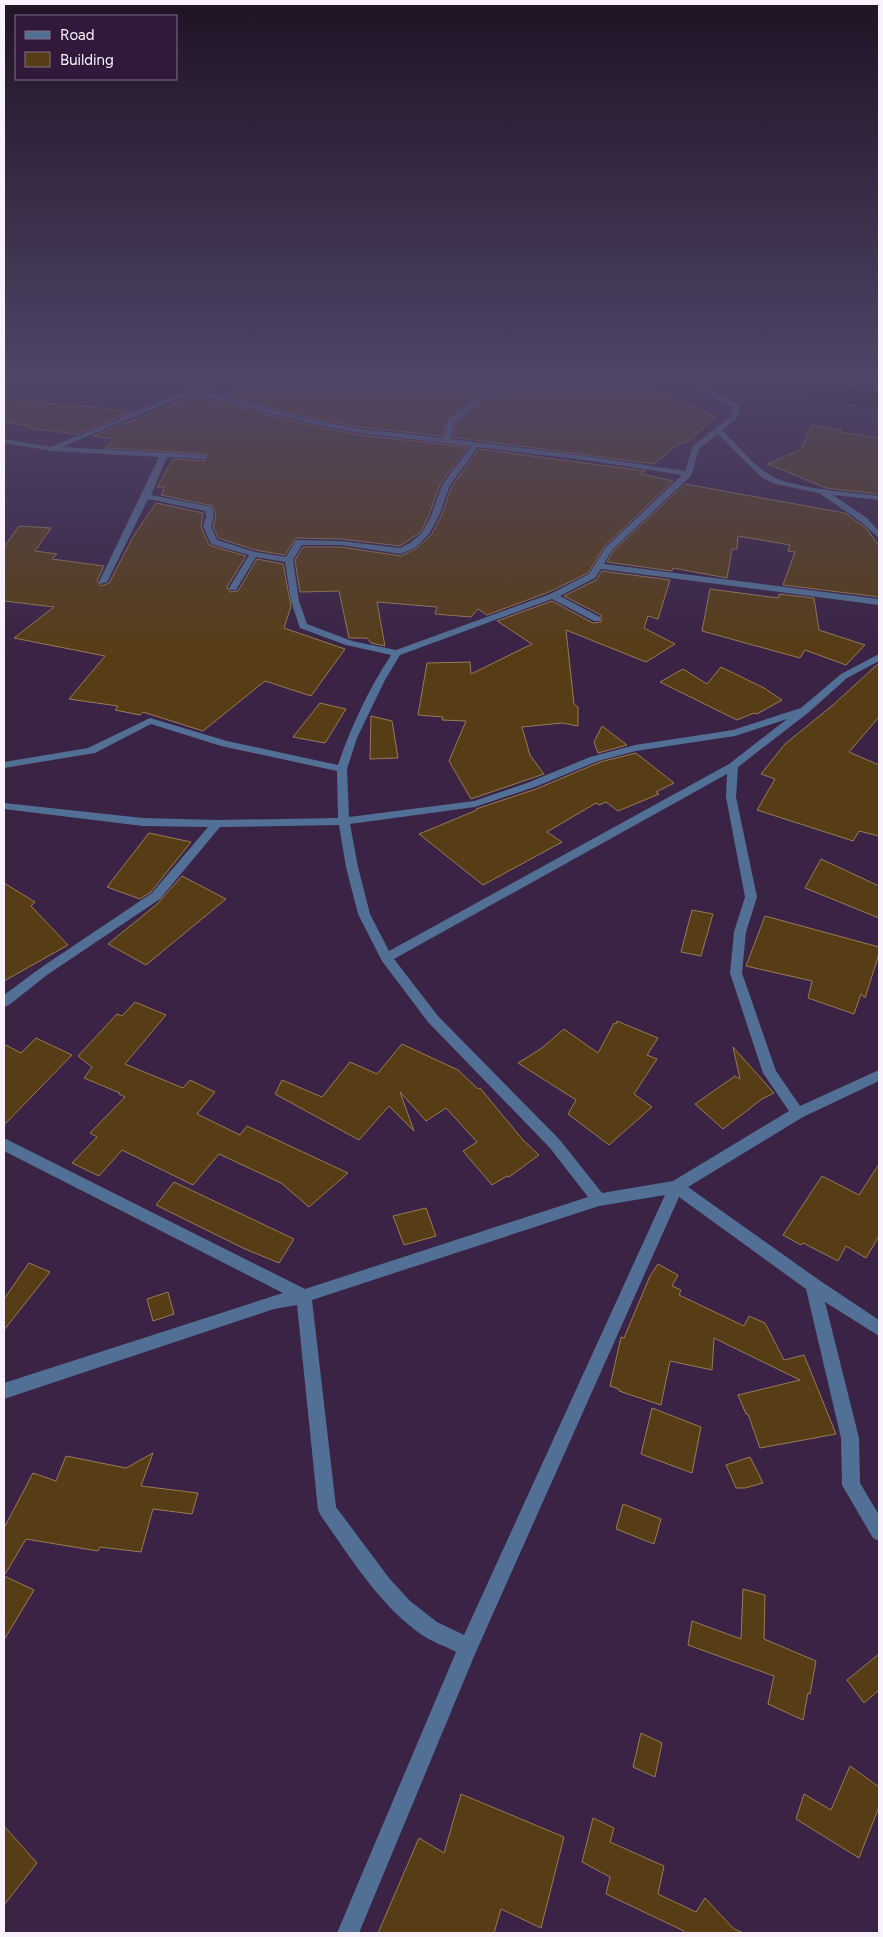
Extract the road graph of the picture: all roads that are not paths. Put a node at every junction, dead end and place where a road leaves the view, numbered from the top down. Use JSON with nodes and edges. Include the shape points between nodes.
{"nodes":[{"id":1,"x":156,"y":472,"type":"edge"},
{"id":2,"x":455,"y":472,"type":"edge"},
{"id":3,"x":678,"y":472,"type":"edge"},
{"id":4,"x":762,"y":472,"type":"edge"},
{"id":5,"x":688,"y":474,"type":"joint"},
{"id":6,"x":822,"y":492,"type":"junction"},
{"id":7,"x":146,"y":496,"type":"junction"},
{"id":8,"x":879,"y":498,"type":"edge"},
{"id":9,"x":879,"y":536,"type":"edge"},
{"id":10,"x":254,"y":554,"type":"junction"},
{"id":11,"x":289,"y":560,"type":"junction"},
{"id":12,"x":597,"y":566,"type":"junction"},
{"id":13,"x":103,"y":582,"type":"dead end"},
{"id":14,"x":233,"y":588,"type":"dead end"},
{"id":15,"x":553,"y":596,"type":"junction"},
{"id":16,"x":879,"y":602,"type":"edge"},
{"id":17,"x":597,"y":618,"type":"dead end"},
{"id":18,"x":397,"y":653,"type":"junction"},
{"id":19,"x":879,"y":657,"type":"edge"},
{"id":20,"x":805,"y":710,"type":"junction"},
{"id":21,"x":4,"y":765,"type":"edge"},
{"id":22,"x":733,"y":766,"type":"junction"},
{"id":23,"x":342,"y":769,"type":"junction"},
{"id":24,"x":4,"y":806,"type":"edge"},
{"id":25,"x":344,"y":821,"type":"junction"},
{"id":26,"x":217,"y":824,"type":"junction"},
{"id":27,"x":386,"y":958,"type":"junction"},
{"id":28,"x":4,"y":1002,"type":"edge"},
{"id":29,"x":879,"y":1074,"type":"edge"},
{"id":30,"x":798,"y":1113,"type":"junction"},
{"id":31,"x":4,"y":1144,"type":"edge"},
{"id":32,"x":676,"y":1187,"type":"junction"},
{"id":33,"x":600,"y":1200,"type":"junction"},
{"id":34,"x":812,"y":1285,"type":"junction"},
{"id":35,"x":304,"y":1296,"type":"junction"},
{"id":36,"x":879,"y":1329,"type":"edge"},
{"id":37,"x":4,"y":1391,"type":"edge"},
{"id":38,"x":879,"y":1532,"type":"edge"},
{"id":39,"x":468,"y":1647,"type":"junction"},
{"id":40,"x":348,"y":1933,"type":"edge"}],
"edges":[{"from":1,"to":7,"type":"street"},
{"from":2,"to":11,"type":"street","via":[[446,485],[425,534],[413,545],[401,551],[341,543],[299,542]]},
{"from":3,"to":5,"type":"street"},
{"from":4,"to":6,"type":"street","via":[[778,482]]},
{"from":5,"to":12,"type":"street","via":[[609,549]]},
{"from":6,"to":8,"type":"street"},
{"from":6,"to":9,"type":"street","via":[[864,520]]},
{"from":7,"to":10,"type":"street","via":[[209,509],[207,526],[214,542]]},
{"from":7,"to":13,"type":"street"},
{"from":10,"to":11,"type":"street"},
{"from":10,"to":14,"type":"street"},
{"from":11,"to":18,"type":"street","via":[[295,601],[303,626],[328,638]]},
{"from":12,"to":15,"type":"street","via":[[592,576]]},
{"from":12,"to":16,"type":"street"},
{"from":15,"to":17,"type":"street"},
{"from":15,"to":18,"type":"street"},
{"from":18,"to":23,"type":"street","via":[[352,738]]},
{"from":19,"to":20,"type":"street","via":[[844,676]]},
{"from":20,"to":22,"type":"street"},
{"from":20,"to":25,"type":"street","via":[[735,733],[635,748],[594,759],[531,786],[475,804]]},
{"from":21,"to":23,"type":"street","via":[[90,751],[150,721],[225,744]]},
{"from":22,"to":27,"type":"street"},
{"from":22,"to":30,"type":"street","via":[[732,797],[751,897],[740,932],[736,973],[770,1073]]},
{"from":23,"to":25,"type":"street"},
{"from":24,"to":26,"type":"street","via":[[143,822]]},
{"from":25,"to":26,"type":"street"},
{"from":25,"to":27,"type":"street","via":[[364,914]]},
{"from":26,"to":28,"type":"street","via":[[156,896]]},
{"from":27,"to":33,"type":"street","via":[[433,1019],[555,1144]]},
{"from":29,"to":30,"type":"street"},
{"from":30,"to":32,"type":"street"},
{"from":31,"to":35,"type":"street"},
{"from":32,"to":33,"type":"street"},
{"from":32,"to":34,"type":"street"},
{"from":32,"to":39,"type":"street"},
{"from":33,"to":35,"type":"street"},
{"from":34,"to":36,"type":"street"},
{"from":34,"to":38,"type":"street","via":[[850,1438],[851,1485]]},
{"from":35,"to":37,"type":"street","via":[[274,1302]]},
{"from":35,"to":39,"type":"street","via":[[327,1510],[403,1608],[430,1629]]},
{"from":39,"to":40,"type":"street"}]}
